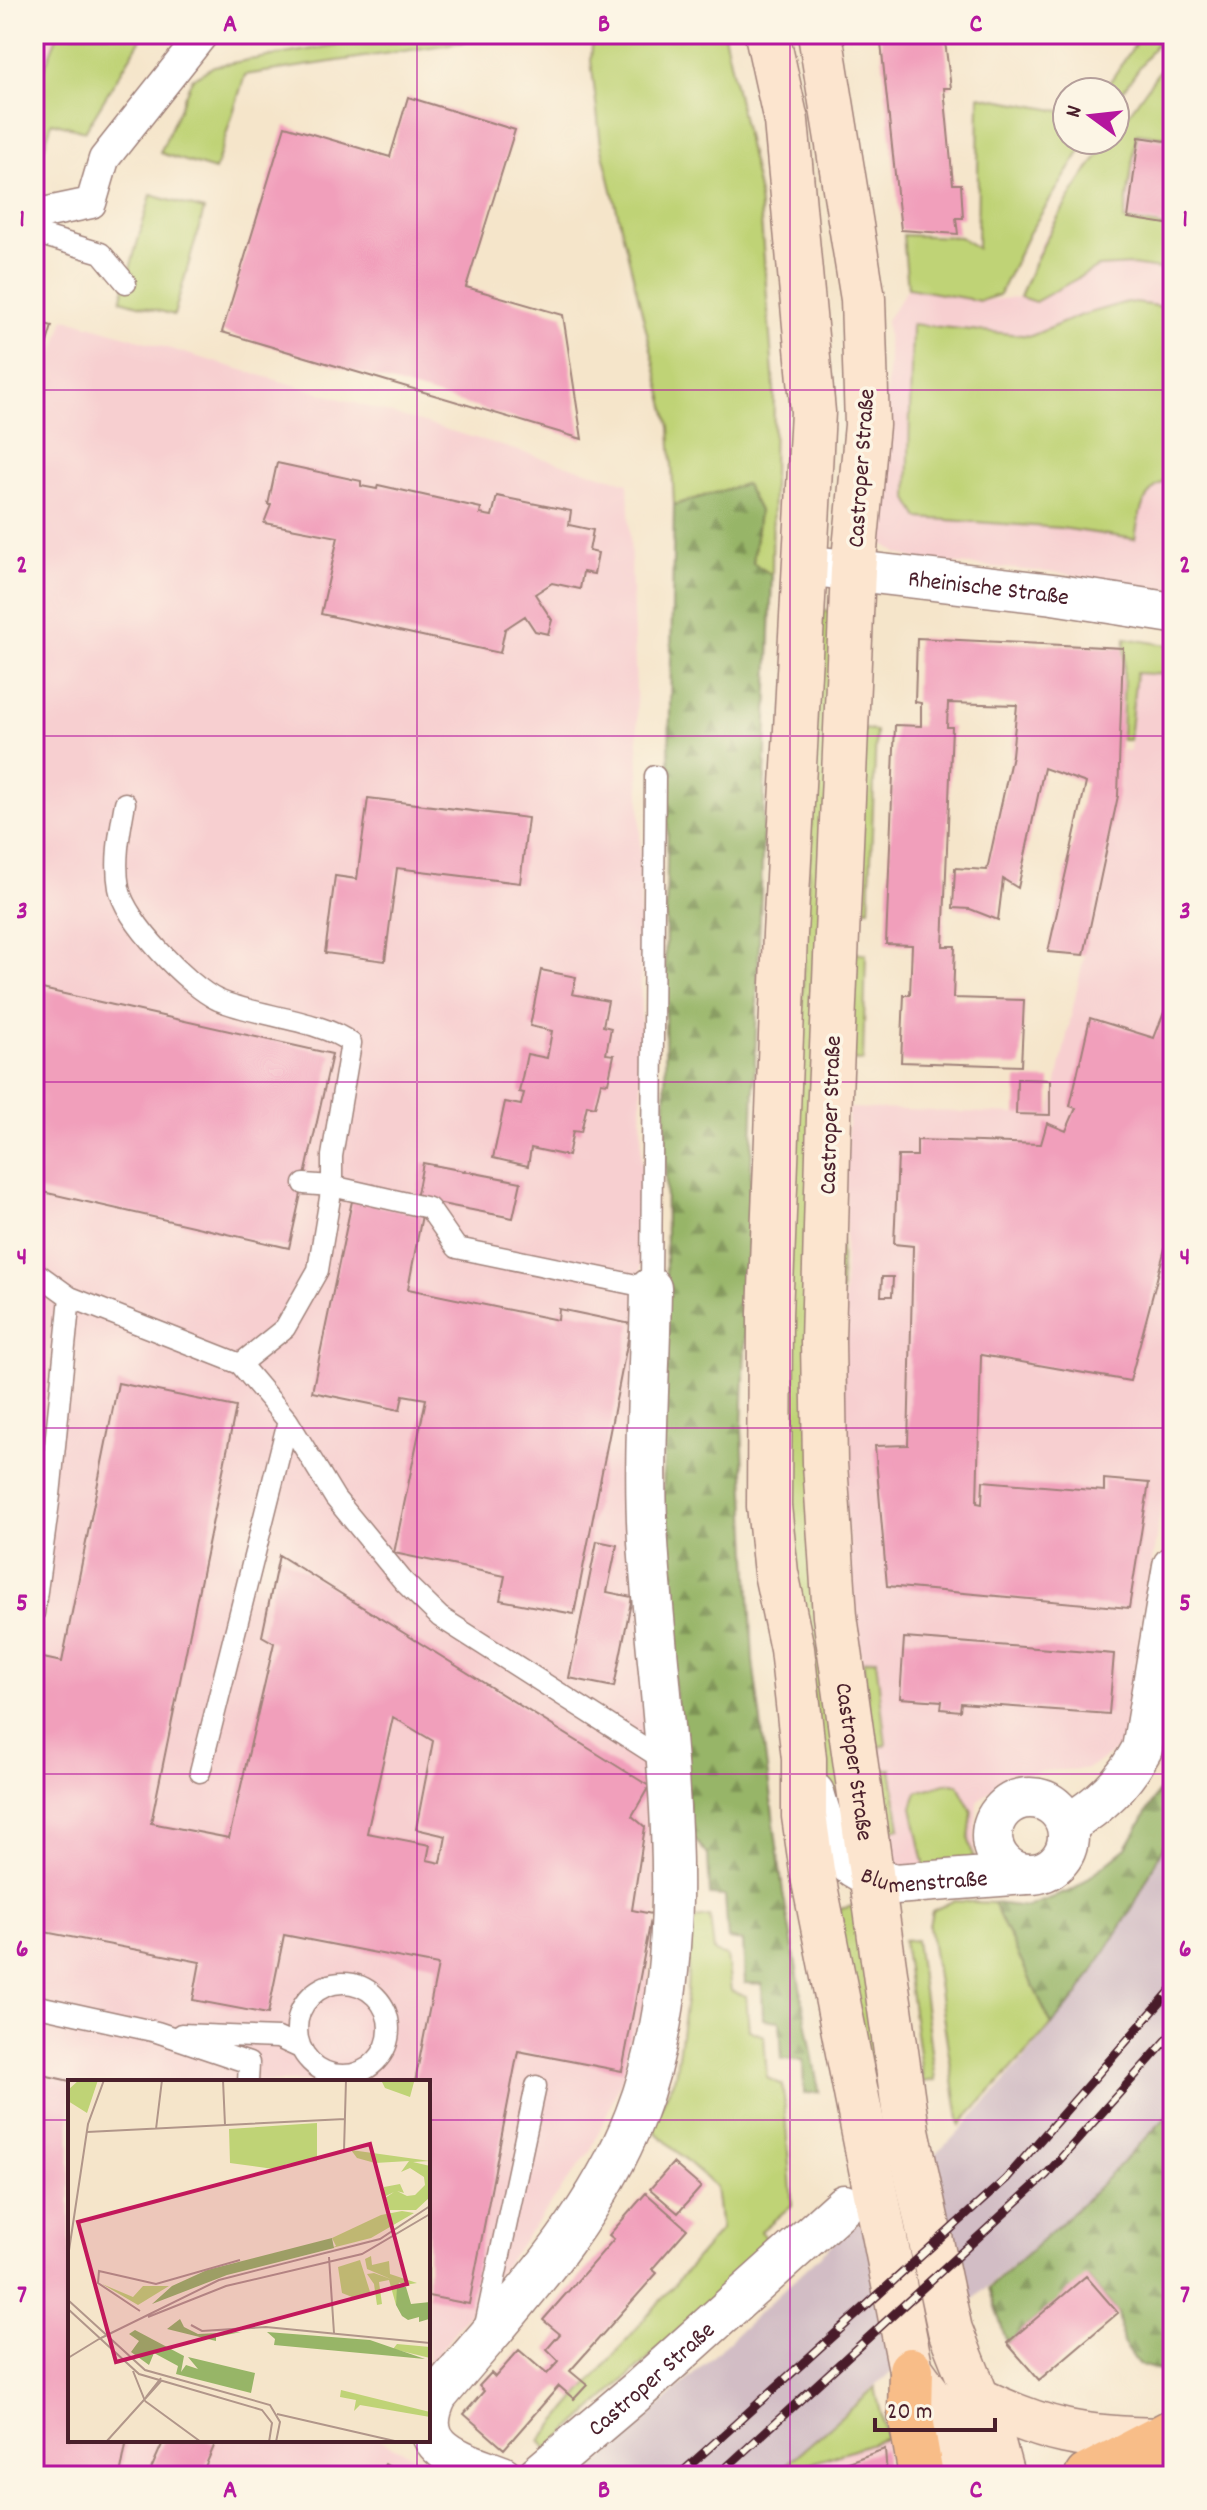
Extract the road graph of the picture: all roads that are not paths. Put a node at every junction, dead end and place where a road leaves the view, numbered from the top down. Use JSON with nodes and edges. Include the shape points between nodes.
{"nodes":[{"id":1,"x":203,"y":34,"type":"edge"},
{"id":2,"x":767,"y":34,"type":"edge"},
{"id":3,"x":820,"y":34,"type":"edge"},
{"id":4,"x":34,"y":215,"type":"edge"},
{"id":5,"x":34,"y":233,"type":"edge"},
{"id":6,"x":126,"y":283,"type":"dead end"},
{"id":7,"x":804,"y":565,"type":"junction"},
{"id":8,"x":853,"y":570,"type":"junction"},
{"id":9,"x":1173,"y":613,"type":"edge"},
{"id":10,"x":655,"y":776,"type":"dead end"},
{"id":11,"x":125,"y":803,"type":"dead end"},
{"id":12,"x":304,"y":1184,"type":"dead end"},
{"id":13,"x":332,"y":1186,"type":"junction"},
{"id":14,"x":34,"y":1271,"type":"edge"},
{"id":15,"x":651,"y":1288,"type":"junction"},
{"id":16,"x":70,"y":1297,"type":"junction"},
{"id":17,"x":240,"y":1364,"type":"junction"},
{"id":18,"x":288,"y":1421,"type":"junction"},
{"id":19,"x":1173,"y":1566,"type":"edge"},
{"id":20,"x":34,"y":1613,"type":"edge"},
{"id":21,"x":804,"y":1759,"type":"junction"},
{"id":22,"x":667,"y":1762,"type":"junction"},
{"id":23,"x":200,"y":1772,"type":"dead end"},
{"id":24,"x":1067,"y":1825,"type":"junction"},
{"id":25,"x":1026,"y":1874,"type":"junction"},
{"id":26,"x":874,"y":1879,"type":"junction"},
{"id":27,"x":34,"y":2005,"type":"edge"},
{"id":28,"x":157,"y":2032,"type":"junction"},
{"id":29,"x":300,"y":2048,"type":"junction"},
{"id":30,"x":324,"y":2077,"type":"edge"},
{"id":31,"x":248,"y":2080,"type":"edge"},
{"id":32,"x":536,"y":2086,"type":"dead end"},
{"id":33,"x":886,"y":2193,"type":"junction"},
{"id":34,"x":482,"y":2342,"type":"junction"},
{"id":35,"x":911,"y":2370,"type":"junction"},
{"id":36,"x":977,"y":2399,"type":"junction"},
{"id":37,"x":430,"y":2409,"type":"edge"},
{"id":38,"x":430,"y":2433,"type":"edge"},
{"id":39,"x":1166,"y":2435,"type":"edge"},
{"id":40,"x":502,"y":2476,"type":"edge"},
{"id":41,"x":537,"y":2476,"type":"edge"},
{"id":42,"x":921,"y":2476,"type":"edge"},
{"id":43,"x":958,"y":2476,"type":"edge"},
{"id":44,"x":1002,"y":2476,"type":"edge"},
{"id":45,"x":1087,"y":2476,"type":"edge"}],
"edges":[{"from":1,"to":4,"type":"street","via":[[104,159],[91,203]]},
{"from":2,"to":7,"type":"main road","name":"Castroper Straße","via":[[786,121],[812,398]]},
{"from":3,"to":8,"type":"main road","name":"Castroper Straße","via":[[863,299],[867,425]]},
{"from":5,"to":6,"type":"lane","via":[[101,253]]},
{"from":7,"to":8,"type":"street","name":"Rheinische Straße"},
{"from":7,"to":21,"type":"main road","name":"Castroper Straße","via":[[770,1314],[769,1506]]},
{"from":8,"to":9,"type":"street","name":"Rheinische Straße"},
{"from":8,"to":26,"type":"main road","name":"Castroper Straße","via":[[823,1341],[835,1616]]},
{"from":10,"to":15,"type":"lane"},
{"from":11,"to":13,"type":"lane","via":[[117,843],[119,890],[173,966],[217,999],[351,1043]]},
{"from":12,"to":13,"type":"lane"},
{"from":13,"to":15,"type":"lane","via":[[429,1208],[457,1248]]},
{"from":13,"to":17,"type":"lane","via":[[318,1270],[285,1328]]},
{"from":14,"to":16,"type":"lane"},
{"from":15,"to":22,"type":"street","via":[[647,1536]]},
{"from":16,"to":17,"type":"lane"},
{"from":16,"to":20,"type":"lane"},
{"from":17,"to":18,"type":"lane"},
{"from":18,"to":22,"type":"lane","via":[[335,1498],[440,1617]]},
{"from":18,"to":23,"type":"lane"},
{"from":19,"to":24,"type":"street","via":[[1142,1749],[1130,1773],[1096,1807]]},
{"from":21,"to":26,"type":"street","name":"Blumenstraße","via":[[830,1846]]},
{"from":21,"to":33,"type":"main road","name":"Castroper Straße","via":[[804,1816],[812,1871]]},
{"from":22,"to":34,"type":"street","via":[[670,1915],[662,2019],[650,2076],[605,2176],[535,2279]]},
{"from":24,"to":25,"type":"street","name":"Blumenstraße","via":[[1067,1848],[1057,1864]]},
{"from":24,"to":25,"type":"street","name":"Blumenstraße","via":[[1044,1800],[1027,1797],[1000,1812],[992,1837],[997,1855],[1010,1869]]},
{"from":25,"to":26,"type":"street","name":"Blumenstraße","via":[[895,1884]]},
{"from":26,"to":33,"type":"main road","name":"Castroper Straße","via":[[907,2130]]},
{"from":27,"to":28,"type":"lane"},
{"from":28,"to":29,"type":"lane","via":[[278,2038]]},
{"from":28,"to":31,"type":"lane","via":[[249,2063]]},
{"from":29,"to":30,"type":"lane"},
{"from":29,"to":30,"type":"lane","via":[[298,2013],[310,1995],[345,1981],[373,1992],[390,2029],[385,2048],[366,2069]]},
{"from":32,"to":34,"type":"lane"},
{"from":33,"to":35,"type":"main road","name":"Castroper Straße"},
{"from":33,"to":36,"type":"main road","name":"Castroper Straße"},
{"from":33,"to":41,"type":"street","name":"Castroper Straße"},
{"from":34,"to":37,"type":"street"},
{"from":35,"to":42,"type":"main road","via":[[910,2413]]},
{"from":35,"to":43,"type":"main road","name":"Castroper Straße","via":[[937,2406]]},
{"from":36,"to":39,"type":"main road","via":[[1060,2433]]},
{"from":36,"to":44,"type":"main road","name":"Castroper Straße"},
{"from":38,"to":40,"type":"street","via":[[438,2448]]},
{"from":39,"to":45,"type":"main road"}]}
